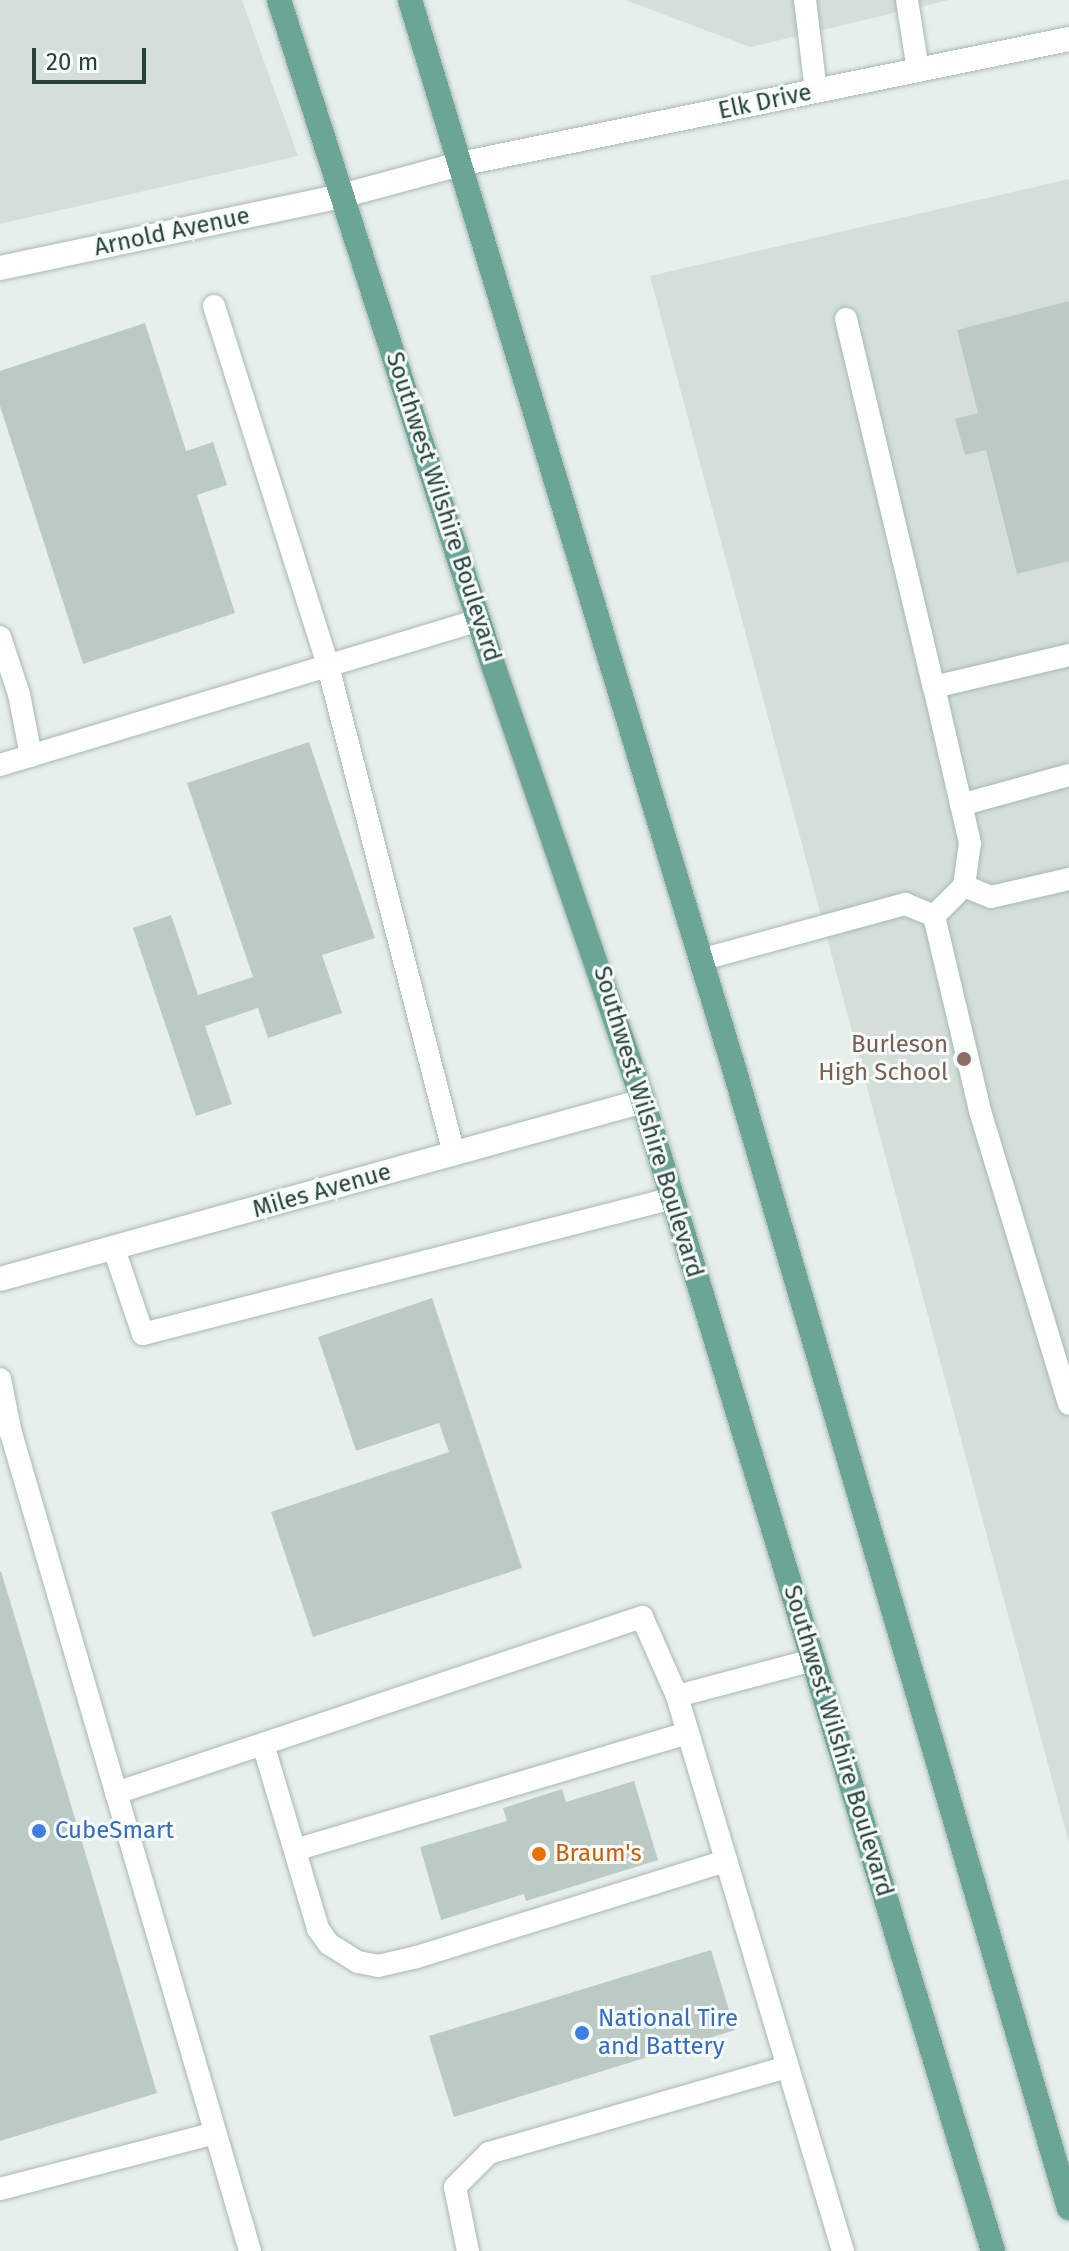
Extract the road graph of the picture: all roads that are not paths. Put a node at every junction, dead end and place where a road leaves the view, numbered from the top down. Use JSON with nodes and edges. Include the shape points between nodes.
{"nodes":[{"id":1,"x":279,"y":0,"type":"edge"},
{"id":2,"x":410,"y":0,"type":"edge"},
{"id":3,"x":805,"y":0,"type":"edge"},
{"id":4,"x":907,"y":0,"type":"edge"},
{"id":5,"x":1069,"y":39,"type":"edge"},
{"id":6,"x":918,"y":70,"type":"junction"},
{"id":7,"x":816,"y":91,"type":"junction"},
{"id":8,"x":460,"y":164,"type":"junction"},
{"id":9,"x":345,"y":195,"type":"junction"},
{"id":10,"x":0,"y":268,"type":"edge"},
{"id":11,"x":214,"y":306,"type":"dead end"},
{"id":12,"x":846,"y":319,"type":"dead end"},
{"id":13,"x":479,"y":620,"type":"junction"},
{"id":14,"x":0,"y":637,"type":"edge"},
{"id":15,"x":1069,"y":655,"type":"edge"},
{"id":16,"x":328,"y":666,"type":"junction"},
{"id":17,"x":934,"y":687,"type":"junction"},
{"id":18,"x":31,"y":756,"type":"junction"},
{"id":19,"x":0,"y":765,"type":"edge"},
{"id":20,"x":1069,"y":775,"type":"edge"},
{"id":21,"x":961,"y":805,"type":"junction"},
{"id":22,"x":1069,"y":879,"type":"edge"},
{"id":23,"x":964,"y":886,"type":"junction"},
{"id":24,"x":934,"y":916,"type":"junction"},
{"id":25,"x":700,"y":960,"type":"junction"},
{"id":26,"x":643,"y":1101,"type":"junction"},
{"id":27,"x":454,"y":1154,"type":"junction"},
{"id":28,"x":673,"y":1198,"type":"junction"},
{"id":29,"x":114,"y":1249,"type":"junction"},
{"id":30,"x":0,"y":1279,"type":"edge"},
{"id":31,"x":0,"y":1379,"type":"edge"},
{"id":32,"x":1069,"y":1404,"type":"edge"},
{"id":33,"x":6,"y":1435,"type":"edge"},
{"id":34,"x":813,"y":1660,"type":"junction"},
{"id":35,"x":677,"y":1696,"type":"junction"},
{"id":36,"x":688,"y":1733,"type":"junction"},
{"id":37,"x":263,"y":1744,"type":"junction"},
{"id":38,"x":116,"y":1793,"type":"junction"},
{"id":39,"x":295,"y":1850,"type":"junction"},
{"id":40,"x":726,"y":1861,"type":"junction"},
{"id":41,"x":787,"y":2067,"type":"junction"},
{"id":42,"x":215,"y":2133,"type":"junction"},
{"id":43,"x":0,"y":2189,"type":"edge"},
{"id":44,"x":1069,"y":2208,"type":"edge"},
{"id":45,"x":250,"y":2251,"type":"edge"},
{"id":46,"x":468,"y":2251,"type":"edge"},
{"id":47,"x":843,"y":2251,"type":"edge"},
{"id":48,"x":993,"y":2251,"type":"edge"}],
"edges":[{"from":1,"to":9,"type":"main road","name":"Southwest Wilshire Boulevard"},
{"from":2,"to":8,"type":"main road"},
{"from":3,"to":7,"type":"lane"},
{"from":4,"to":6,"type":"lane"},
{"from":5,"to":6,"type":"street","name":"Elk Drive"},
{"from":6,"to":7,"type":"street","name":"Elk Drive"},
{"from":7,"to":8,"type":"street","name":"Elk Drive"},
{"from":8,"to":9,"type":"street","name":"Elk Drive"},
{"from":8,"to":25,"type":"main road"},
{"from":9,"to":10,"type":"street","name":"Arnold Avenue"},
{"from":9,"to":13,"type":"main road","name":"Southwest Wilshire Boulevard"},
{"from":11,"to":16,"type":"lane"},
{"from":12,"to":17,"type":"lane"},
{"from":13,"to":16,"type":"lane"},
{"from":13,"to":26,"type":"main road","name":"Southwest Wilshire Boulevard"},
{"from":14,"to":18,"type":"lane","via":[[19,694]]},
{"from":15,"to":17,"type":"lane"},
{"from":16,"to":18,"type":"lane"},
{"from":16,"to":27,"type":"lane"},
{"from":17,"to":21,"type":"lane"},
{"from":18,"to":19,"type":"lane"},
{"from":20,"to":21,"type":"lane"},
{"from":21,"to":23,"type":"lane","via":[[970,843]]},
{"from":22,"to":23,"type":"lane","via":[[991,897]]},
{"from":23,"to":24,"type":"lane"},
{"from":24,"to":25,"type":"lane","via":[[905,904]]},
{"from":24,"to":32,"type":"lane","via":[[980,1111]]},
{"from":25,"to":44,"type":"main road"},
{"from":26,"to":27,"type":"street","name":"Miles Avenue"},
{"from":26,"to":28,"type":"main road","name":"Southwest Wilshire Boulevard"},
{"from":27,"to":29,"type":"street","name":"Miles Avenue"},
{"from":28,"to":29,"type":"lane","via":[[143,1334]]},
{"from":28,"to":34,"type":"main road","name":"Southwest Wilshire Boulevard"},
{"from":29,"to":30,"type":"street","name":"Miles Avenue"},
{"from":31,"to":33,"type":"lane"},
{"from":33,"to":38,"type":"lane"},
{"from":34,"to":35,"type":"lane"},
{"from":34,"to":48,"type":"main road","name":"Southwest Wilshire Boulevard"},
{"from":35,"to":36,"type":"lane"},
{"from":35,"to":37,"type":"lane","via":[[642,1617]]},
{"from":36,"to":39,"type":"lane"},
{"from":36,"to":40,"type":"lane"},
{"from":37,"to":38,"type":"lane"},
{"from":37,"to":39,"type":"lane"},
{"from":38,"to":42,"type":"lane"},
{"from":39,"to":40,"type":"lane","via":[[322,1936],[358,1962],[378,1966]]},
{"from":40,"to":41,"type":"lane"},
{"from":41,"to":46,"type":"lane","via":[[489,2153],[455,2187]]},
{"from":41,"to":47,"type":"lane"},
{"from":42,"to":43,"type":"lane"},
{"from":42,"to":45,"type":"lane"}]}
